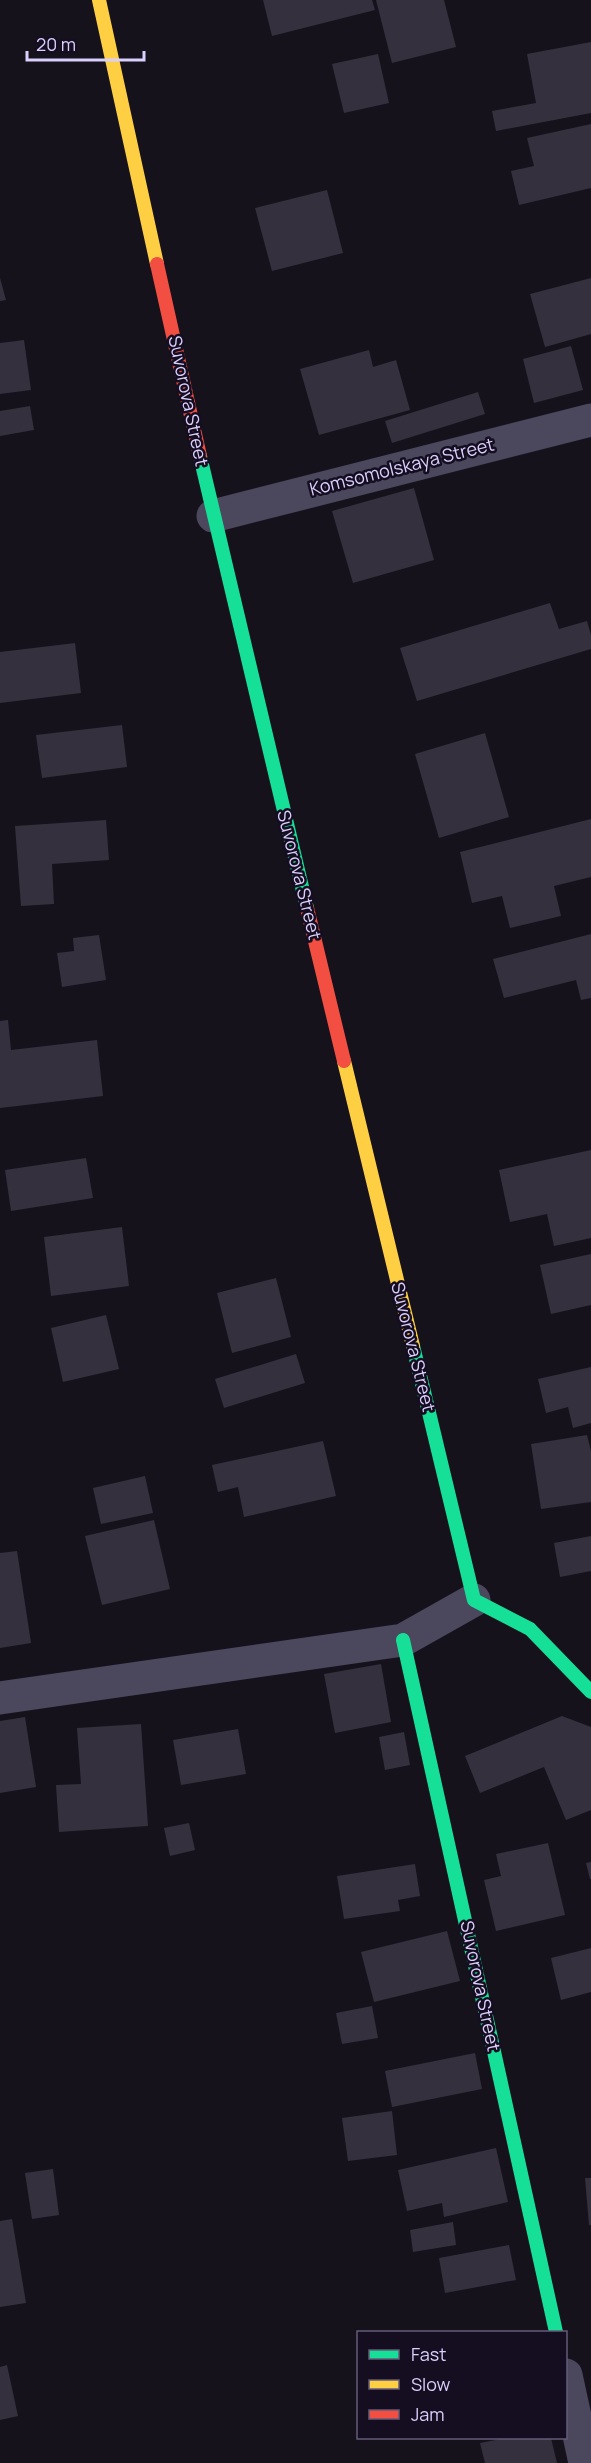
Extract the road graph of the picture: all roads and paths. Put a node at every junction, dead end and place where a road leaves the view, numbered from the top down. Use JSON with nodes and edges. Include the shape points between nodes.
{"nodes":[{"id":1,"x":99,"y":0,"type":"edge"},
{"id":2,"x":591,"y":420,"type":"edge"},
{"id":3,"x":213,"y":516,"type":"junction"},
{"id":4,"x":474,"y":1600,"type":"junction"},
{"id":5,"x":403,"y":1640,"type":"junction"},
{"id":6,"x":591,"y":1692,"type":"edge"},
{"id":7,"x":0,"y":1698,"type":"edge"},
{"id":8,"x":556,"y":2331,"type":"edge"},
{"id":9,"x":567,"y":2381,"type":"edge"},
{"id":10,"x":585,"y":2463,"type":"edge"}],
"edges":[{"from":1,"to":3,"type":"street","name":"Suvorova Street"},
{"from":2,"to":3,"type":"street","name":"Komsomolskaya Street"},
{"from":3,"to":4,"type":"street","name":"Suvorova Street"},
{"from":4,"to":5,"type":"street"},
{"from":4,"to":6,"type":"street","via":[[530,1629]]},
{"from":5,"to":7,"type":"street"},
{"from":5,"to":8,"type":"street","name":"Suvorova Street"},
{"from":9,"to":10,"type":"street"}]}
